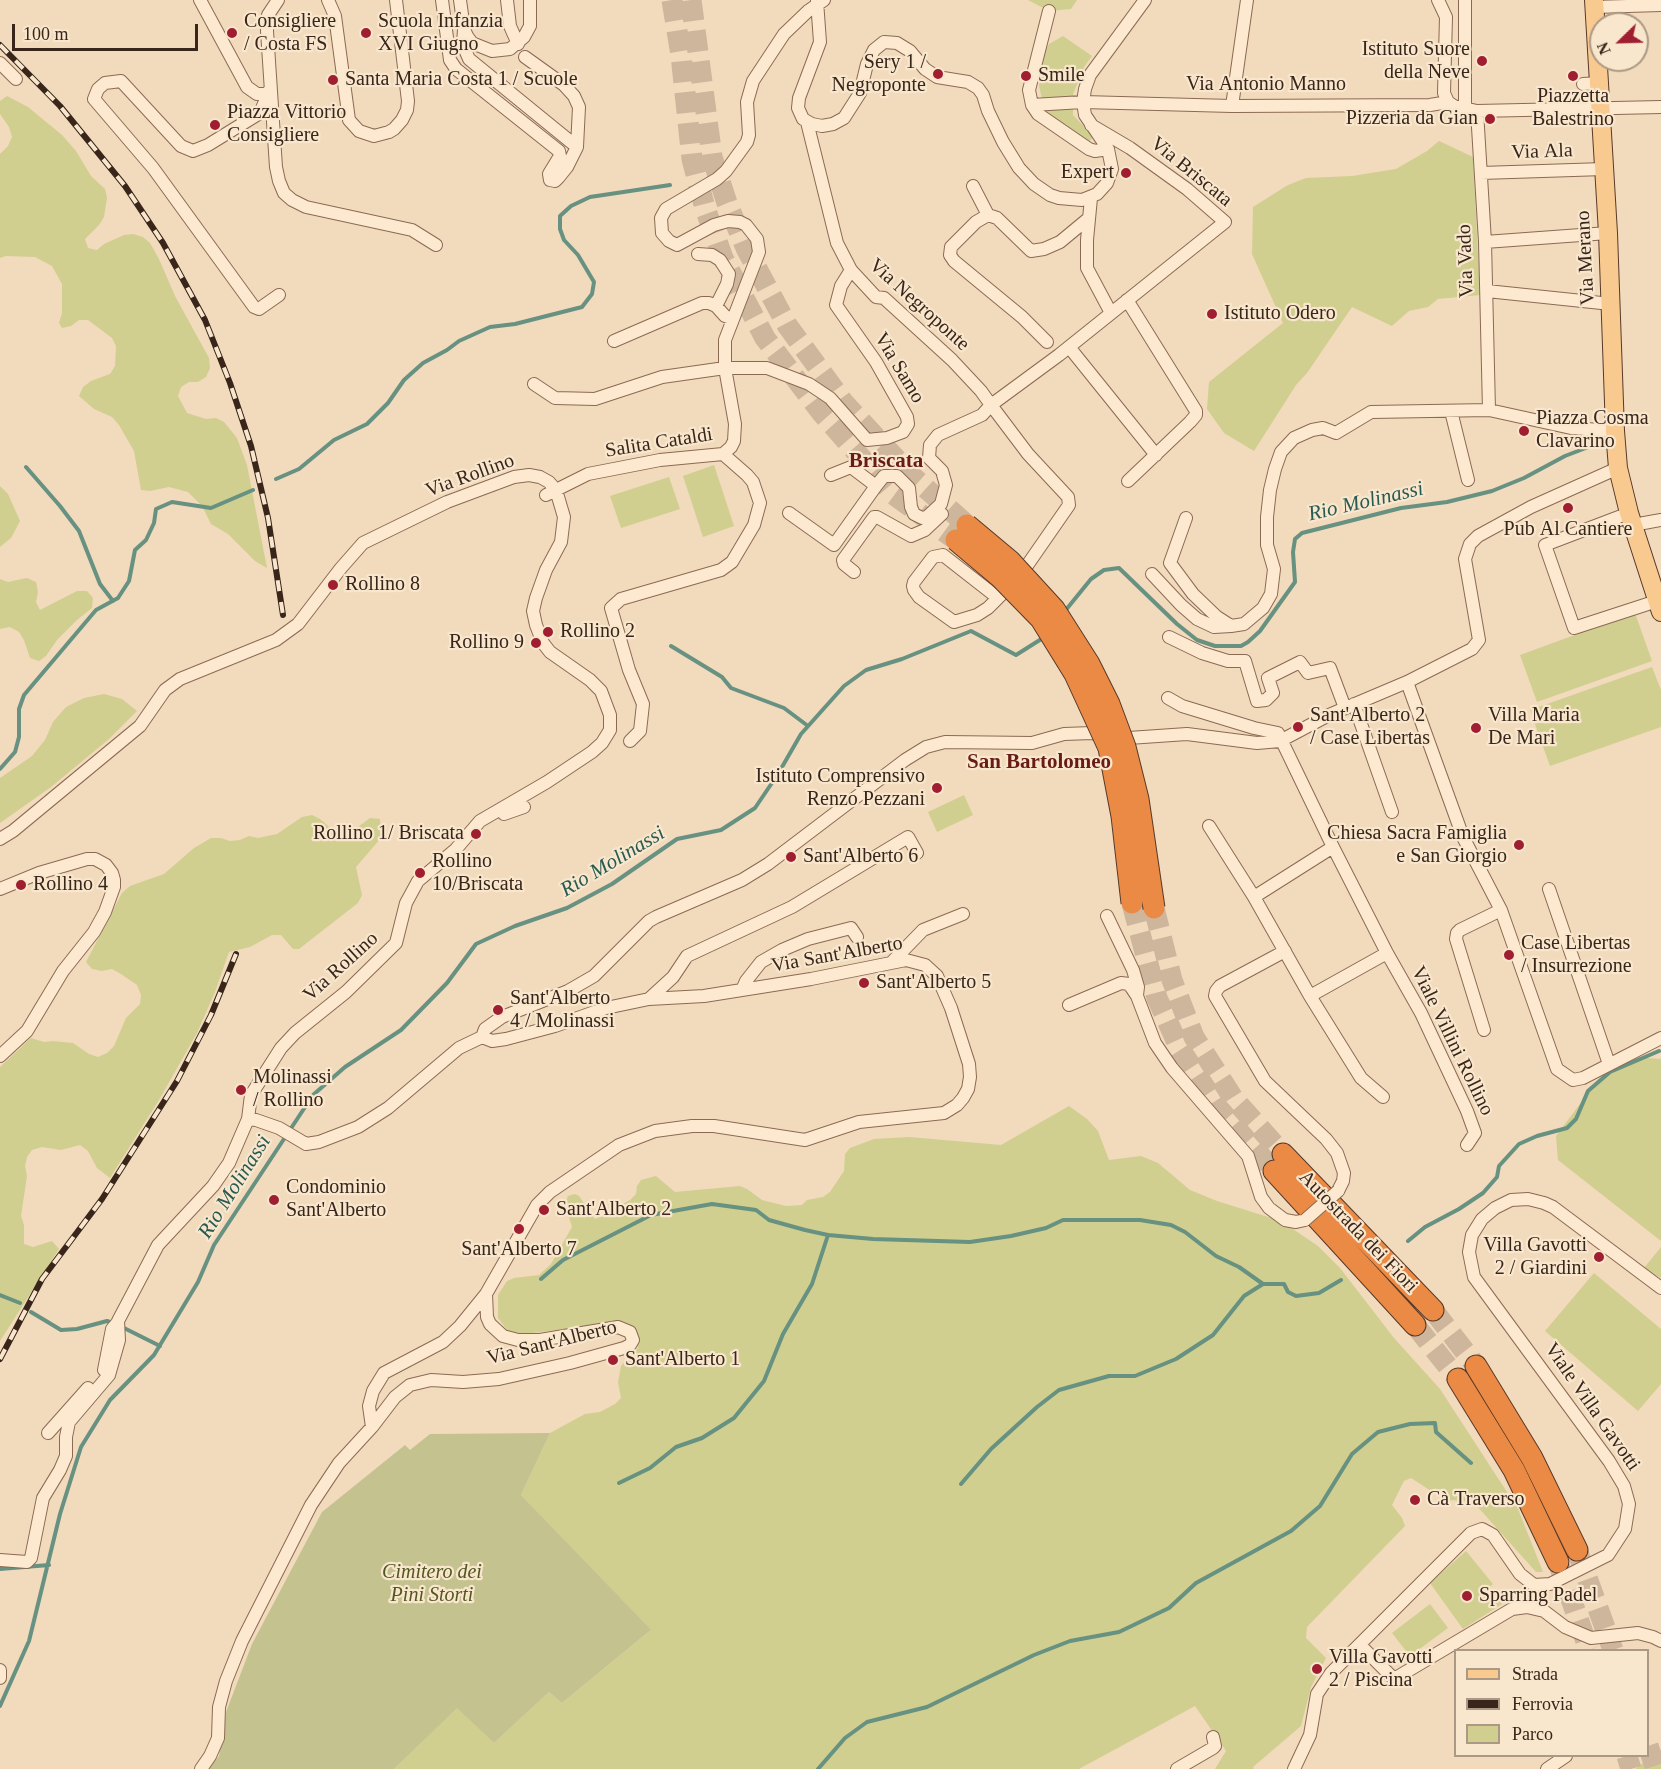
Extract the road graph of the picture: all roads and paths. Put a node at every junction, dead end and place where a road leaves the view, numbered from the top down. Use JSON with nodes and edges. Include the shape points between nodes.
{"nodes":[{"id":1,"x":200,"y":0,"type":"edge"},
{"id":2,"x":278,"y":0,"type":"edge"},
{"id":3,"x":328,"y":0,"type":"edge"},
{"id":4,"x":396,"y":0,"type":"edge"},
{"id":5,"x":442,"y":0,"type":"edge"},
{"id":6,"x":460,"y":0,"type":"edge"},
{"id":7,"x":507,"y":0,"type":"edge"},
{"id":8,"x":530,"y":0,"type":"edge"},
{"id":9,"x":1145,"y":0,"type":"edge"},
{"id":10,"x":1247,"y":0,"type":"edge"},
{"id":11,"x":1438,"y":0,"type":"edge"},
{"id":12,"x":1465,"y":0,"type":"edge"},
{"id":13,"x":819,"y":2,"type":"edge"},
{"id":14,"x":1594,"y":4,"type":"edge"},
{"id":15,"x":1661,"y":4,"type":"edge"},
{"id":16,"x":1050,"y":11,"type":"dead end"},
{"id":17,"x":464,"y":29,"type":"junction"},
{"id":18,"x":518,"y":44,"type":"junction"},
{"id":19,"x":525,"y":57,"type":"dead end"},
{"id":20,"x":0,"y":63,"type":"edge"},
{"id":21,"x":16,"y":79,"type":"dead end"},
{"id":22,"x":270,"y":90,"type":"junction"},
{"id":23,"x":1083,"y":102,"type":"junction"},
{"id":24,"x":1448,"y":102,"type":"junction"},
{"id":25,"x":1032,"y":105,"type":"junction"},
{"id":26,"x":1232,"y":106,"type":"junction"},
{"id":27,"x":1661,"y":107,"type":"edge"},
{"id":28,"x":1471,"y":110,"type":"junction"},
{"id":29,"x":1600,"y":110,"type":"junction"},
{"id":30,"x":807,"y":122,"type":"junction"},
{"id":31,"x":1091,"y":125,"type":"junction"},
{"id":32,"x":577,"y":147,"type":"junction"},
{"id":33,"x":1108,"y":149,"type":"junction"},
{"id":34,"x":1604,"y":169,"type":"junction"},
{"id":35,"x":1481,"y":173,"type":"junction"},
{"id":36,"x":973,"y":186,"type":"dead end"},
{"id":37,"x":1091,"y":198,"type":"junction"},
{"id":38,"x":988,"y":215,"type":"junction"},
{"id":39,"x":1089,"y":218,"type":"junction"},
{"id":40,"x":1608,"y":233,"type":"junction"},
{"id":41,"x":1485,"y":242,"type":"junction"},
{"id":42,"x":436,"y":244,"type":"dead end"},
{"id":43,"x":698,"y":254,"type":"dead end"},
{"id":44,"x":851,"y":270,"type":"junction"},
{"id":45,"x":1486,"y":291,"type":"junction"},
{"id":46,"x":279,"y":295,"type":"dead end"},
{"id":47,"x":1127,"y":300,"type":"junction"},
{"id":48,"x":1611,"y":304,"type":"junction"},
{"id":49,"x":716,"y":306,"type":"junction"},
{"id":50,"x":1111,"y":313,"type":"junction"},
{"id":51,"x":733,"y":319,"type":"junction"},
{"id":52,"x":614,"y":341,"type":"dead end"},
{"id":53,"x":1047,"y":342,"type":"dead end"},
{"id":54,"x":1069,"y":347,"type":"junction"},
{"id":55,"x":725,"y":368,"type":"junction"},
{"id":56,"x":534,"y":384,"type":"dead end"},
{"id":57,"x":991,"y":405,"type":"junction"},
{"id":58,"x":1489,"y":410,"type":"junction"},
{"id":59,"x":1451,"y":411,"type":"junction"},
{"id":60,"x":1615,"y":431,"type":"junction"},
{"id":61,"x":723,"y":454,"type":"junction"},
{"id":62,"x":1156,"y":455,"type":"junction"},
{"id":63,"x":1618,"y":468,"type":"junction"},
{"id":64,"x":831,"y":475,"type":"dead end"},
{"id":65,"x":1468,"y":480,"type":"dead end"},
{"id":66,"x":1128,"y":481,"type":"dead end"},
{"id":67,"x":876,"y":486,"type":"junction"},
{"id":68,"x":946,"y":491,"type":"junction"},
{"id":69,"x":551,"y":492,"type":"junction"},
{"id":70,"x":789,"y":513,"type":"dead end"},
{"id":71,"x":1186,"y":518,"type":"dead end"},
{"id":72,"x":1631,"y":519,"type":"junction"},
{"id":73,"x":1661,"y":520,"type":"edge"},
{"id":74,"x":854,"y":572,"type":"dead end"},
{"id":75,"x":1152,"y":574,"type":"dead end"},
{"id":76,"x":999,"y":598,"type":"junction"},
{"id":77,"x":1659,"y":606,"type":"edge"},
{"id":78,"x":1231,"y":626,"type":"junction"},
{"id":79,"x":1169,"y":637,"type":"dead end"},
{"id":80,"x":1407,"y":682,"type":"junction"},
{"id":81,"x":1168,"y":698,"type":"dead end"},
{"id":82,"x":1349,"y":706,"type":"junction"},
{"id":83,"x":630,"y":741,"type":"dead end"},
{"id":84,"x":1280,"y":741,"type":"junction"},
{"id":85,"x":524,"y":807,"type":"dead end"},
{"id":86,"x":1392,"y":812,"type":"dead end"},
{"id":87,"x":480,"y":821,"type":"junction"},
{"id":88,"x":1209,"y":826,"type":"dead end"},
{"id":89,"x":0,"y":839,"type":"edge"},
{"id":90,"x":1333,"y":847,"type":"junction"},
{"id":91,"x":916,"y":853,"type":"dead end"},
{"id":92,"x":0,"y":889,"type":"edge"},
{"id":93,"x":1550,"y":889,"type":"dead end"},
{"id":94,"x":1254,"y":897,"type":"junction"},
{"id":95,"x":1132,"y":903,"type":"tunnel mouth"},
{"id":96,"x":1154,"y":908,"type":"tunnel mouth"},
{"id":97,"x":1501,"y":910,"type":"junction"},
{"id":98,"x":963,"y":914,"type":"dead end"},
{"id":99,"x":1107,"y":916,"type":"dead end"},
{"id":100,"x":857,"y":937,"type":"dead end"},
{"id":101,"x":1285,"y":951,"type":"junction"},
{"id":102,"x":1387,"y":953,"type":"junction"},
{"id":103,"x":890,"y":964,"type":"junction"},
{"id":104,"x":742,"y":990,"type":"junction"},
{"id":105,"x":1137,"y":996,"type":"junction"},
{"id":106,"x":1310,"y":996,"type":"junction"},
{"id":107,"x":649,"y":999,"type":"junction"},
{"id":108,"x":1069,"y":1005,"type":"dead end"},
{"id":109,"x":1484,"y":1030,"type":"dead end"},
{"id":110,"x":482,"y":1037,"type":"junction"},
{"id":111,"x":1661,"y":1038,"type":"edge"},
{"id":112,"x":0,"y":1056,"type":"edge"},
{"id":113,"x":1609,"y":1064,"type":"junction"},
{"id":114,"x":1383,"y":1097,"type":"dead end"},
{"id":115,"x":252,"y":1120,"type":"junction"},
{"id":116,"x":1467,"y":1145,"type":"dead end"},
{"id":117,"x":1661,"y":1288,"type":"edge"},
{"id":118,"x":486,"y":1294,"type":"junction"},
{"id":119,"x":1434,"y":1311,"type":"tunnel mouth"},
{"id":120,"x":118,"y":1321,"type":"junction"},
{"id":121,"x":1415,"y":1324,"type":"tunnel mouth"},
{"id":122,"x":1476,"y":1366,"type":"tunnel mouth"},
{"id":123,"x":1458,"y":1379,"type":"tunnel mouth"},
{"id":124,"x":372,"y":1427,"type":"junction"},
{"id":125,"x":48,"y":1434,"type":"dead end"},
{"id":126,"x":1577,"y":1550,"type":"tunnel mouth"},
{"id":127,"x":0,"y":1560,"type":"edge"},
{"id":128,"x":1558,"y":1562,"type":"tunnel mouth"},
{"id":129,"x":1661,"y":1641,"type":"edge"},
{"id":130,"x":1360,"y":1644,"type":"junction"},
{"id":131,"x":0,"y":1670,"type":"edge"},
{"id":132,"x":0,"y":1678,"type":"edge"},
{"id":133,"x":1213,"y":1737,"type":"dead end"},
{"id":134,"x":1563,"y":1757,"type":"edge"},
{"id":135,"x":201,"y":1769,"type":"edge"},
{"id":136,"x":1177,"y":1769,"type":"edge"},
{"id":137,"x":1294,"y":1769,"type":"edge"},
{"id":138,"x":1547,"y":1769,"type":"edge"}],
"edges":[{"from":1,"to":22,"type":"street","via":[[247,87],[257,94]]},
{"from":2,"to":22,"type":"street","via":[[270,9],[267,22]]},
{"from":3,"to":4,"type":"street","via":[[335,16],[349,120],[358,130],[374,135],[394,129],[407,110]]},
{"from":5,"to":32,"type":"street","via":[[450,60],[456,69],[560,151],[548,178],[555,181],[559,177]]},
{"from":6,"to":17,"type":"street"},
{"from":7,"to":18,"type":"street","via":[[510,26]]},
{"from":8,"to":18,"type":"street","via":[[530,26]]},
{"from":9,"to":23,"type":"street","via":[[1090,75]]},
{"from":10,"to":26,"type":"street"},
{"from":11,"to":24,"type":"street","via":[[1446,17],[1444,93]]},
{"from":12,"to":28,"type":"street","name":"Via Vado"},
{"from":13,"to":30,"type":"street","name":"Via Negroponte","via":[[820,42],[798,103]]},
{"from":13,"to":51,"type":"street","name":"Salita Cataldi","via":[[784,34],[753,81],[747,102],[749,135],[733,162],[717,179],[666,209],[661,218],[662,233],[677,245],[728,221],[743,223],[756,235],[759,252]]},
{"from":14,"to":15,"type":"street"},
{"from":14,"to":29,"type":"main road","name":"Via Merano","via":[[1591,83]]},
{"from":16,"to":25,"type":"street","via":[[1029,90]]},
{"from":17,"to":18,"type":"street","via":[[472,42],[484,49],[502,51]]},
{"from":17,"to":32,"type":"street","via":[[463,45],[469,59]]},
{"from":19,"to":32,"type":"street","via":[[574,96],[579,107]]},
{"from":20,"to":21,"type":"street"},
{"from":22,"to":42,"type":"street","via":[[276,167],[281,186],[292,200],[306,207],[412,230]]},
{"from":22,"to":46,"type":"street","via":[[260,113],[192,151],[181,146],[121,81],[105,83],[94,99],[153,168],[254,307],[259,309]]},
{"from":23,"to":25,"type":"street","name":"Via Antonio Manno"},
{"from":23,"to":26,"type":"street","name":"Via Antonio Manno"},
{"from":23,"to":31,"type":"street"},
{"from":24,"to":26,"type":"street","name":"Via Antonio Manno"},
{"from":24,"to":28,"type":"street"},
{"from":25,"to":33,"type":"street","via":[[1038,114],[1089,149]]},
{"from":27,"to":29,"type":"street"},
{"from":28,"to":29,"type":"street"},
{"from":28,"to":35,"type":"street","name":"Via Vado"},
{"from":29,"to":34,"type":"main road","name":"Via Merano"},
{"from":30,"to":37,"type":"street","via":[[827,126],[844,118],[860,93],[874,50],[884,42],[897,43],[937,77],[968,82],[978,88],[1003,142],[1034,184],[1059,198]]},
{"from":30,"to":44,"type":"street","name":"Via Negroponte","via":[[837,243]]},
{"from":31,"to":33,"type":"street"},
{"from":31,"to":47,"type":"street","name":"Via Briscata","via":[[1187,189],[1225,222]]},
{"from":33,"to":37,"type":"street","via":[[1110,175]]},
{"from":34,"to":35,"type":"street","name":"Via Ala"},
{"from":34,"to":40,"type":"main road","name":"Via Merano"},
{"from":35,"to":41,"type":"street","name":"Via Vado"},
{"from":36,"to":38,"type":"street"},
{"from":37,"to":39,"type":"street"},
{"from":38,"to":39,"type":"street","via":[[997,218],[1035,251],[1060,242]]},
{"from":38,"to":53,"type":"street","via":[[951,247],[950,255]]},
{"from":39,"to":50,"type":"street","via":[[1088,268]]},
{"from":40,"to":41,"type":"street"},
{"from":40,"to":48,"type":"main road","name":"Via Merano"},
{"from":41,"to":45,"type":"street","name":"Via Vado"},
{"from":43,"to":49,"type":"street","via":[[720,260],[729,274]]},
{"from":44,"to":55,"type":"street","name":"Via Samo","via":[[836,305],[902,408],[908,421],[903,432],[867,440],[830,398],[809,384],[767,368]]},
{"from":44,"to":57,"type":"street","name":"Via Negroponte","via":[[876,297],[884,298],[952,360]]},
{"from":45,"to":48,"type":"street"},
{"from":45,"to":58,"type":"street","name":"Via Vado"},
{"from":47,"to":50,"type":"street","name":"Via Briscata"},
{"from":47,"to":62,"type":"street","via":[[1196,411],[1194,418]]},
{"from":48,"to":60,"type":"main road","name":"Via Merano"},
{"from":49,"to":51,"type":"street"},
{"from":49,"to":52,"type":"street","via":[[702,303]]},
{"from":50,"to":54,"type":"street","name":"Via Briscata"},
{"from":51,"to":55,"type":"street","name":"Salita Cataldi","via":[[726,340]]},
{"from":54,"to":57,"type":"street","name":"Via Briscata"},
{"from":54,"to":62,"type":"street"},
{"from":55,"to":56,"type":"street","via":[[662,377],[595,399],[555,398]]},
{"from":55,"to":61,"type":"street","name":"Salita Cataldi","via":[[735,433],[731,447]]},
{"from":57,"to":68,"type":"street","via":[[982,415],[938,435],[930,445],[929,458],[945,477]]},
{"from":57,"to":76,"type":"street","name":"Via Negroponte","via":[[1070,502],[1034,558]]},
{"from":58,"to":59,"type":"street"},
{"from":58,"to":60,"type":"street","via":[[1571,428]]},
{"from":59,"to":65,"type":"street"},
{"from":59,"to":78,"type":"street","via":[[1371,412],[1336,433],[1323,428],[1294,438],[1281,452],[1270,490],[1268,545],[1275,569],[1271,594],[1263,608],[1244,624]]},
{"from":60,"to":63,"type":"main road","name":"Via Merano"},
{"from":61,"to":69,"type":"street","name":"Salita Cataldi","via":[[660,460],[588,474]]},
{"from":61,"to":83,"type":"street","via":[[753,482],[760,503],[754,525],[732,562],[721,570],[621,599],[611,608],[643,704],[640,730]]},
{"from":62,"to":66,"type":"street"},
{"from":63,"to":72,"type":"main road","name":"Via Merano"},
{"from":63,"to":80,"type":"street","via":[[1531,507],[1470,544],[1465,559],[1479,640],[1472,649]]},
{"from":64,"to":67,"type":"street","via":[[851,467]]},
{"from":67,"to":68,"type":"street","via":[[884,476],[902,479],[909,488],[912,511],[922,518],[939,508]]},
{"from":67,"to":70,"type":"street","via":[[834,545]]},
{"from":68,"to":74,"type":"street","via":[[945,509],[918,534],[907,535],[874,517],[843,560]]},
{"from":69,"to":87,"type":"street","name":"Via Rollino","via":[[564,517],[564,532],[540,584],[534,618],[540,638],[550,652],[601,691],[610,715],[610,730],[592,752]]},
{"from":69,"to":89,"type":"street","name":"Via Rollino","via":[[549,482],[540,477],[514,477],[447,502],[363,543],[298,624],[276,640],[180,679],[165,690],[140,726]]},
{"from":71,"to":78,"type":"street","via":[[1170,563],[1193,594]]},
{"from":72,"to":73,"type":"street"},
{"from":72,"to":77,"type":"main road","name":"Via Merano"},
{"from":72,"to":77,"type":"street","name":"Via Merano","via":[[1545,545],[1574,628]]},
{"from":75,"to":78,"type":"street","via":[[1197,619],[1214,627]]},
{"from":76,"to":76,"type":"street","name":"Via Negroponte","via":[[943,555],[933,556],[914,582],[916,594],[954,622],[977,615]]},
{"from":79,"to":82,"type":"street","via":[[1202,653],[1228,661],[1245,661],[1257,701],[1266,700],[1272,693],[1268,678],[1300,662],[1308,673],[1330,668]]},
{"from":80,"to":82,"type":"street"},
{"from":80,"to":97,"type":"street","via":[[1463,837]]},
{"from":81,"to":84,"type":"street","via":[[1182,706],[1278,733]]},
{"from":82,"to":84,"type":"street"},
{"from":82,"to":86,"type":"street"},
{"from":84,"to":90,"type":"street","name":"Viale Villini Rollino"},
{"from":84,"to":110,"type":"street","via":[[1257,743],[1186,734],[1114,738],[1092,733],[1064,734],[1032,743],[945,742],[926,747],[768,864],[742,880],[656,916],[594,976],[568,991],[502,1017],[485,1029]]},
{"from":85,"to":87,"type":"street"},
{"from":87,"to":115,"type":"street","name":"Via Rollino","via":[[456,849],[418,881],[406,903],[396,943],[281,1048],[251,1095]]},
{"from":88,"to":94,"type":"street"},
{"from":90,"to":94,"type":"street"},
{"from":90,"to":102,"type":"street","name":"Viale Villini Rollino"},
{"from":91,"to":107,"type":"street","via":[[908,837],[792,907],[687,956],[673,977]]},
{"from":92,"to":112,"type":"street","via":[[87,859],[106,865],[114,880],[105,912],[94,932],[63,971],[27,1031]]},
{"from":93,"to":113,"type":"street"},
{"from":94,"to":101,"type":"street"},
{"from":95,"to":96,"type":"highway","bridge":true,"via":[[1109,748],[1075,674],[1041,619],[961,533],[1010,561],[1054,609],[1089,664],[1125,747],[1138,799]]},
{"from":97,"to":109,"type":"street","via":[[1457,933],[1456,939]]},
{"from":97,"to":113,"type":"street","via":[[1557,1069],[1573,1080]]},
{"from":98,"to":103,"type":"street","via":[[923,930]]},
{"from":99,"to":105,"type":"street","via":[[1133,970]]},
{"from":100,"to":104,"type":"street","via":[[851,928],[782,950],[761,962]]},
{"from":101,"to":105,"type":"street","bridge":true,"via":[[1220,986],[1215,996],[1265,1081],[1337,1153],[1343,1181],[1338,1191],[1305,1220],[1285,1220],[1269,1208],[1261,1197],[1248,1156],[1155,1043]]},
{"from":101,"to":106,"type":"street"},
{"from":102,"to":106,"type":"street","name":"Viale Villini Rollino"},
{"from":102,"to":116,"type":"street","name":"Viale Villini Rollino","via":[[1421,1013],[1467,1111],[1475,1133]]},
{"from":103,"to":104,"type":"street","name":"Via Sant'Alberto"},
{"from":103,"to":118,"type":"street","name":"Via Sant'Alberto","via":[[916,961],[931,970],[940,983],[969,1064],[968,1089],[957,1105],[937,1115],[859,1122],[805,1140],[714,1126],[674,1128],[619,1144],[537,1205]]},
{"from":104,"to":107,"type":"street","name":"Via Sant'Alberto"},
{"from":105,"to":108,"type":"street","via":[[1129,984],[1121,983]]},
{"from":106,"to":114,"type":"street","via":[[1361,1078]]},
{"from":107,"to":110,"type":"street","name":"Via Sant'Alberto","via":[[506,1039],[492,1041]]},
{"from":110,"to":115,"type":"street","via":[[459,1048],[388,1108],[358,1127],[319,1142],[306,1144],[279,1128]]},
{"from":111,"to":113,"type":"street"},
{"from":115,"to":120,"type":"street","name":"Via Rollino","via":[[213,1186],[158,1245]]},
{"from":117,"to":130,"type":"street","name":"Viale Villa Gavotti","via":[[1544,1203],[1511,1200],[1482,1219],[1472,1235],[1469,1252],[1474,1277],[1624,1486],[1629,1504],[1625,1529],[1608,1555],[1550,1584],[1534,1585],[1520,1574],[1493,1535],[1482,1530],[1471,1533]]},
{"from":118,"to":124,"type":"street","via":[[443,1342],[384,1374],[369,1406]]},
{"from":118,"to":124,"type":"street","name":"Via Sant'Alberto","via":[[490,1324],[510,1339],[540,1340],[618,1327],[630,1332],[633,1340],[624,1348],[499,1379],[431,1380],[410,1385],[395,1397]]},
{"from":119,"to":121,"type":"highway","name":"Autostrada dei Fiori","via":[[1278,1162]]},
{"from":120,"to":125,"type":"street","name":"Via Rollino","via":[[112,1329],[104,1370]]},
{"from":120,"to":127,"type":"street","via":[[119,1340],[109,1375],[69,1422],[66,1456],[43,1498],[32,1558],[27,1562]]},
{"from":122,"to":126,"type":"highway","via":[[1532,1458]]},
{"from":123,"to":128,"type":"highway","via":[[1514,1470]]},
{"from":124,"to":135,"type":"street","name":"Via Sant'Alberto","via":[[339,1464],[311,1505],[242,1641],[219,1707],[218,1738]]},
{"from":129,"to":130,"type":"street","via":[[1638,1633],[1591,1638],[1565,1627],[1544,1611],[1527,1607],[1512,1609],[1394,1678]]},
{"from":130,"to":137,"type":"street","name":"Viale Villa Gavotti","via":[[1331,1673],[1317,1694],[1310,1734]]},
{"from":131,"to":132,"type":"street"},
{"from":133,"to":136,"type":"street","via":[[1213,1748]]},
{"from":134,"to":138,"type":"street"}]}
